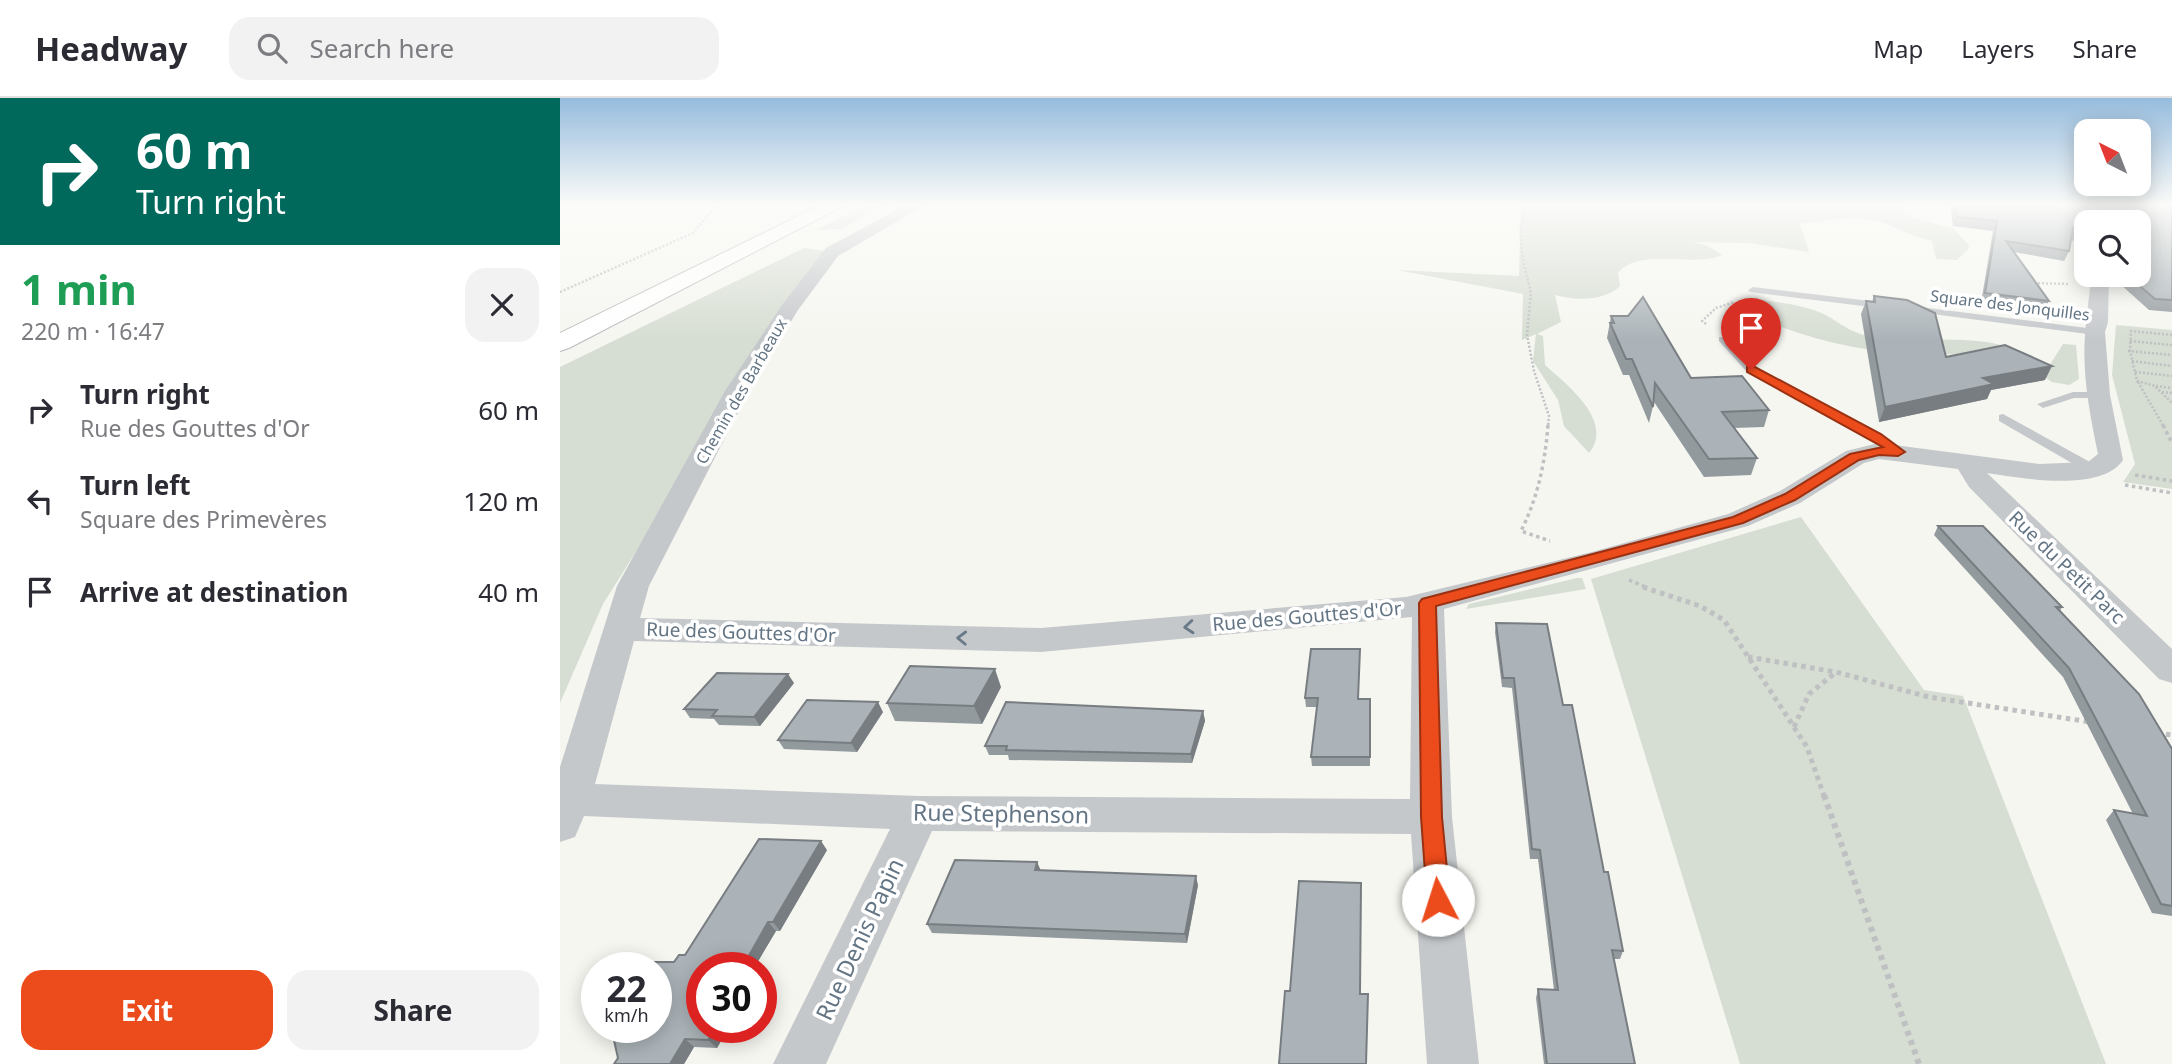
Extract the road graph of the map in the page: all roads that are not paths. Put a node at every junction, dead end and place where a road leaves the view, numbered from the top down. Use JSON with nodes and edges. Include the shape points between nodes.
{"nodes":[{"id":1,"x":718,"y":249,"type":"edge"},
{"id":2,"x":748,"y":249,"type":"edge"},
{"id":3,"x":837,"y":249,"type":"edge"},
{"id":4,"x":2099,"y":287,"type":"edge"},
{"id":5,"x":1754,"y":290,"type":"road end"},
{"id":6,"x":560,"y":325,"type":"edge"},
{"id":7,"x":2095,"y":332,"type":"junction"},
{"id":8,"x":1723,"y":339,"type":"road end"},
{"id":9,"x":560,"y":343,"type":"edge"},
{"id":10,"x":2098,"y":395,"type":"junction"},
{"id":11,"x":2043,"y":404,"type":"dead end"},
{"id":12,"x":2003,"y":418,"type":"dead end"},
{"id":13,"x":1898,"y":452,"type":"junction"},
{"id":14,"x":1966,"y":461,"type":"junction"},
{"id":15,"x":2094,"y":470,"type":"junction"},
{"id":16,"x":1427,"y":603,"type":"junction"},
{"id":17,"x":621,"y":629,"type":"junction"},
{"id":18,"x":2172,"y":670,"type":"edge"},
{"id":19,"x":566,"y":810,"type":"edge"},
{"id":20,"x":919,"y":813,"type":"junction"},
{"id":21,"x":1432,"y":817,"type":"junction"},
{"id":22,"x":799,"y":1064,"type":"edge"},
{"id":23,"x":1453,"y":1064,"type":"edge"}],
"edges":[{"from":1,"to":6,"type":"highway"},
{"from":2,"to":9,"type":"highway"},
{"from":3,"to":17,"type":"street","name":"Chemin des Barbeaux","via":[[789,309],[737,391],[632,586]]},
{"from":4,"to":7,"type":"street"},
{"from":5,"to":7,"type":"lane","name":"Square des Jonquilles"},
{"from":7,"to":10,"type":"street"},
{"from":8,"to":13,"type":"lane","via":[[1751,370]]},
{"from":10,"to":11,"type":"lane","via":[[2073,395]]},
{"from":10,"to":15,"type":"street","via":[[2111,454]]},
{"from":12,"to":15,"type":"lane"},
{"from":13,"to":14,"type":"street","name":"Rue des Gouttes d'Or"},
{"from":13,"to":16,"type":"street","name":"Rue des Gouttes d'Or","via":[[1855,457],[1790,497],[1738,520]]},
{"from":14,"to":15,"type":"street","name":"Rue des Gouttes d'Or","via":[[2039,472]]},
{"from":14,"to":18,"type":"street","name":"Rue du Petit Parc","via":[[1979,481]]},
{"from":16,"to":17,"type":"street","name":"Rue des Gouttes d'Or","one_way":true,"via":[[1041,640]]},
{"from":16,"to":21,"type":"street"},
{"from":17,"to":19,"type":"street","name":"Chemin des Barbeaux"},
{"from":19,"to":20,"type":"street","name":"Rue Stephenson","via":[[597,801]]},
{"from":20,"to":21,"type":"street","name":"Rue Stephenson"},
{"from":20,"to":22,"type":"street","name":"Rue Denis Papin"},
{"from":21,"to":23,"type":"street"}]}
